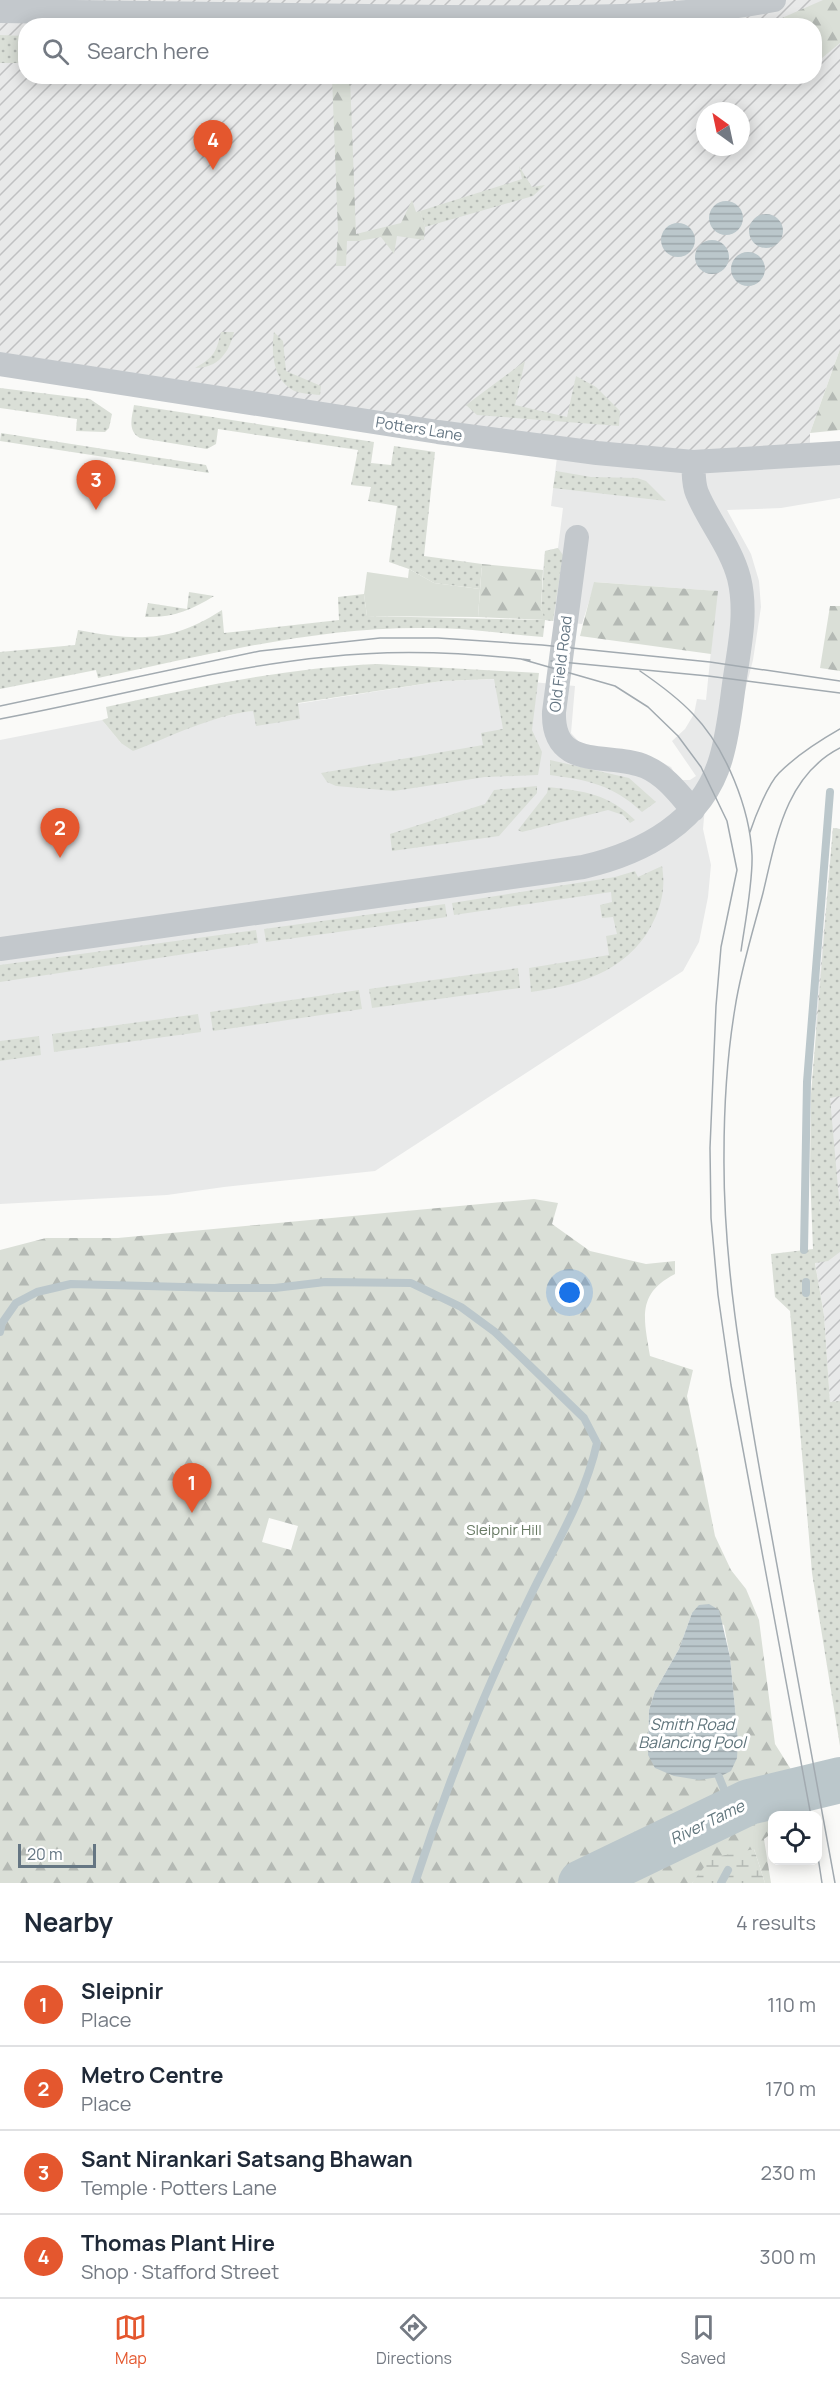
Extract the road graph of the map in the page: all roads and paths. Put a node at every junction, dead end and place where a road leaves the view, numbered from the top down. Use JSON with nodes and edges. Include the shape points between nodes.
{"nodes":[{"id":1,"x":774,"y":0,"type":"edge"},
{"id":2,"x":0,"y":11,"type":"edge"},
{"id":3,"x":0,"y":364,"type":"edge"},
{"id":4,"x":840,"y":453,"type":"edge"},
{"id":5,"x":693,"y":462,"type":"junction"},
{"id":6,"x":577,"y":537,"type":"dead end"},
{"id":7,"x":693,"y":810,"type":"junction"},
{"id":8,"x":0,"y":949,"type":"edge"}],
"edges":[{"from":1,"to":2,"type":"street","via":[[723,10],[573,18]]},
{"from":3,"to":5,"type":"street","name":"Potters Lane","via":[[454,435]]},
{"from":4,"to":5,"type":"street","name":"Potters Lane"},
{"from":5,"to":7,"type":"street","via":[[696,491],[729,551],[743,598],[732,701],[721,759],[709,788]]},
{"from":6,"to":7,"type":"street","name":"Old Field Road","via":[[554,712],[556,733],[563,745],[575,753],[644,765],[663,777]]},
{"from":7,"to":8,"type":"street","via":[[662,836],[635,850],[583,867]]}]}
